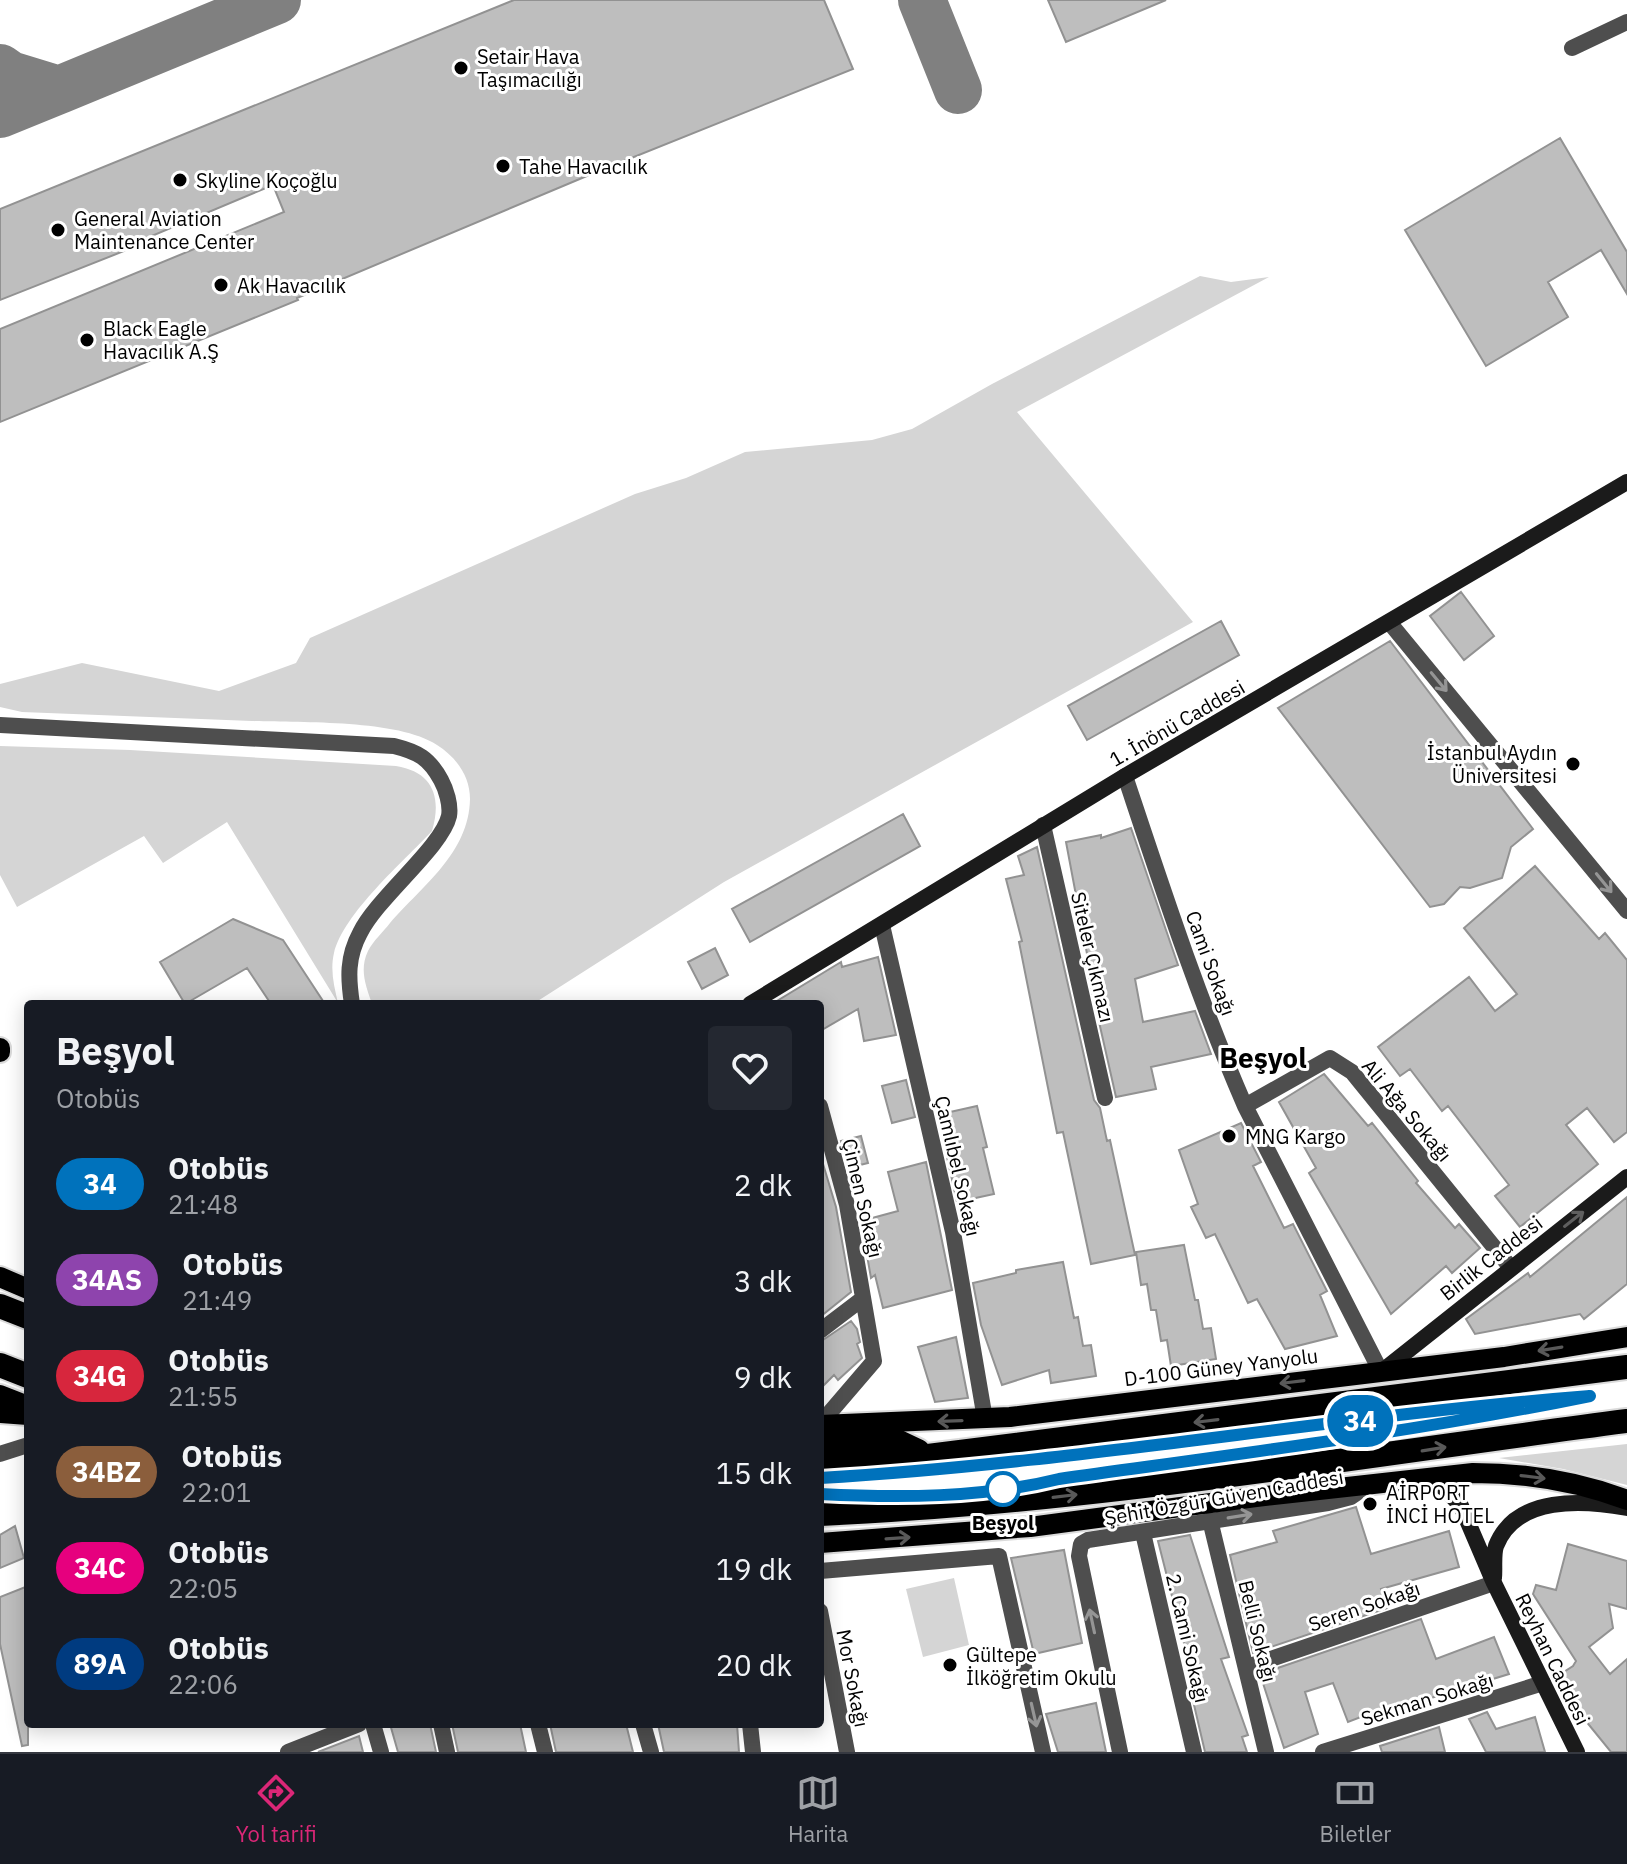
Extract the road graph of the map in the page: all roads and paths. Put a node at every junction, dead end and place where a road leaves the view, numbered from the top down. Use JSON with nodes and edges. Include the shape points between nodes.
{"nodes":[{"id":1,"x":1627,"y":22,"type":"edge"},
{"id":2,"x":1572,"y":48,"type":"dead end"},
{"id":3,"x":1627,"y":482,"type":"edge"},
{"id":4,"x":1389,"y":622,"type":"junction"},
{"id":5,"x":0,"y":725,"type":"edge"},
{"id":6,"x":1125,"y":776,"type":"junction"},
{"id":7,"x":1043,"y":825,"type":"junction"},
{"id":8,"x":1627,"y":911,"type":"edge"},
{"id":9,"x":882,"y":925,"type":"junction"},
{"id":10,"x":351,"y":1000,"type":"edge"},
{"id":11,"x":757,"y":1000,"type":"edge"},
{"id":12,"x":1105,"y":1098,"type":"dead end"},
{"id":13,"x":1245,"y":1106,"type":"junction"},
{"id":14,"x":824,"y":1121,"type":"edge"},
{"id":15,"x":1627,"y":1177,"type":"edge"},
{"id":16,"x":1511,"y":1268,"type":"junction"},
{"id":17,"x":0,"y":1277,"type":"edge"},
{"id":18,"x":24,"y":1287,"type":"edge"},
{"id":19,"x":862,"y":1299,"type":"junction"},
{"id":20,"x":0,"y":1306,"type":"edge"},
{"id":21,"x":24,"y":1315,"type":"edge"},
{"id":22,"x":824,"y":1328,"type":"edge"},
{"id":23,"x":1627,"y":1337,"type":"edge"},
{"id":24,"x":0,"y":1365,"type":"edge"},
{"id":25,"x":1624,"y":1366,"type":"edge"},
{"id":26,"x":1381,"y":1372,"type":"junction"},
{"id":27,"x":24,"y":1374,"type":"edge"},
{"id":28,"x":0,"y":1395,"type":"edge"},
{"id":29,"x":24,"y":1404,"type":"edge"},
{"id":30,"x":0,"y":1413,"type":"edge"},
{"id":31,"x":24,"y":1415,"type":"edge"},
{"id":32,"x":824,"y":1419,"type":"edge"},
{"id":33,"x":985,"y":1419,"type":"junction"},
{"id":34,"x":1627,"y":1421,"type":"edge"},
{"id":35,"x":824,"y":1424,"type":"edge"},
{"id":36,"x":824,"y":1440,"type":"edge"},
{"id":37,"x":24,"y":1446,"type":"edge"},
{"id":38,"x":0,"y":1454,"type":"edge"},
{"id":39,"x":928,"y":1456,"type":"junction"},
{"id":40,"x":824,"y":1462,"type":"edge"},
{"id":41,"x":1428,"y":1477,"type":"junction"},
{"id":42,"x":1372,"y":1483,"type":"junction"},
{"id":43,"x":1627,"y":1500,"type":"edge"},
{"id":44,"x":1627,"y":1508,"type":"edge"},
{"id":45,"x":824,"y":1514,"type":"edge"},
{"id":46,"x":1210,"y":1520,"type":"junction"},
{"id":47,"x":1143,"y":1533,"type":"junction"},
{"id":48,"x":824,"y":1543,"type":"edge"},
{"id":49,"x":824,"y":1571,"type":"edge"},
{"id":50,"x":1494,"y":1583,"type":"junction"},
{"id":51,"x":824,"y":1632,"type":"edge"},
{"id":52,"x":1247,"y":1667,"type":"junction"},
{"id":53,"x":1543,"y":1683,"type":"junction"},
{"id":54,"x":349,"y":1728,"type":"edge"},
{"id":55,"x":374,"y":1728,"type":"edge"},
{"id":56,"x":442,"y":1728,"type":"edge"},
{"id":57,"x":539,"y":1728,"type":"edge"},
{"id":58,"x":644,"y":1728,"type":"edge"},
{"id":59,"x":750,"y":1728,"type":"edge"},
{"id":60,"x":288,"y":1752,"type":"edge"},
{"id":61,"x":381,"y":1752,"type":"edge"},
{"id":62,"x":447,"y":1752,"type":"edge"},
{"id":63,"x":545,"y":1752,"type":"edge"},
{"id":64,"x":651,"y":1752,"type":"edge"},
{"id":65,"x":753,"y":1752,"type":"edge"},
{"id":66,"x":847,"y":1752,"type":"edge"},
{"id":67,"x":1043,"y":1752,"type":"edge"},
{"id":68,"x":1120,"y":1752,"type":"edge"},
{"id":69,"x":1194,"y":1752,"type":"edge"},
{"id":70,"x":1266,"y":1752,"type":"edge"},
{"id":71,"x":1323,"y":1752,"type":"edge"},
{"id":72,"x":1577,"y":1752,"type":"edge"}],
"edges":[{"from":1,"to":2,"type":"street"},
{"from":3,"to":4,"type":"main road","name":"1. İnönü Caddesi"},
{"from":4,"to":6,"type":"main road","name":"1. İnönü Caddesi"},
{"from":4,"to":8,"type":"street","one_way":true},
{"from":5,"to":10,"type":"street","via":[[385,746],[411,750],[432,763],[446,789],[449,815],[360,931],[347,975]]},
{"from":6,"to":7,"type":"main road","name":"1. İnönü Caddesi"},
{"from":6,"to":13,"type":"street","name":"Cami Sokağı","via":[[1192,975]]},
{"from":7,"to":9,"type":"main road","name":"1. İnönü Caddesi"},
{"from":7,"to":12,"type":"street","name":"Siteler Çıkmazı"},
{"from":9,"to":11,"type":"main road","name":"1. İnönü Caddesi"},
{"from":9,"to":33,"type":"street","name":"Çamlıbel Sokağı","via":[[953,1232]]},
{"from":13,"to":16,"type":"street","name":"Ali Ağa Sokağı","via":[[1330,1058],[1352,1072]]},
{"from":13,"to":26,"type":"street","name":"Cami Sokağı"},
{"from":14,"to":19,"type":"street","name":"Çimen Sokağı","via":[[847,1205]]},
{"from":16,"to":15,"type":"main road","name":"Birlik Caddesi","one_way":true},
{"from":16,"to":26,"type":"main road","name":"Birlik Caddesi"},
{"from":17,"to":18,"type":"main road"},
{"from":19,"to":22,"type":"street"},
{"from":19,"to":32,"type":"street","name":"Çimen Sokağı","via":[[874,1361]]},
{"from":20,"to":21,"type":"highway"},
{"from":23,"to":26,"type":"main road","name":"D-100 Güney Yanyolu","one_way":true},
{"from":24,"to":27,"type":"highway"},
{"from":25,"to":39,"type":"highway","one_way":true},
{"from":26,"to":33,"type":"main road","name":"D-100 Güney Yanyolu","one_way":true},
{"from":28,"to":29,"type":"main road"},
{"from":30,"to":31,"type":"main road"},
{"from":33,"to":35,"type":"main road","name":"D-100 Güney Yanyolu","one_way":true},
{"from":45,"to":34,"type":"highway","one_way":true,"via":[[1048,1499]]},
{"from":36,"to":39,"type":"highway","via":[[899,1442]]},
{"from":37,"to":38,"type":"street"},
{"from":39,"to":40,"type":"highway"},
{"from":41,"to":42,"type":"main road"},
{"from":41,"to":43,"type":"main road","one_way":true,"via":[[1507,1473],[1557,1480]]},
{"from":41,"to":50,"type":"main road","name":"Reyhan Caddesi","via":[[1461,1506]]},
{"from":46,"to":42,"type":"street","name":"Şehit Özgür Güven Caddesi","one_way":true,"via":[[1328,1503],[1351,1497]]},
{"from":48,"to":42,"type":"main road","one_way":true,"via":[[1030,1527]]},
{"from":44,"to":50,"type":"main road","via":[[1557,1503],[1529,1511],[1495,1547]]},
{"from":46,"to":47,"type":"street","name":"Şehit Özgür Güven Caddesi"},
{"from":46,"to":52,"type":"street","name":"Belli Sokağı"},
{"from":68,"to":47,"type":"street","name":"Şehit Özgür Güven Caddesi","one_way":true,"via":[[1079,1556],[1081,1544],[1088,1540]]},
{"from":47,"to":69,"type":"street","name":"2. Cami Sokağı"},
{"from":49,"to":67,"type":"street","one_way":true,"via":[[999,1556]]},
{"from":50,"to":52,"type":"street","name":"Seren Sokağı"},
{"from":50,"to":53,"type":"main road","name":"Reyhan Caddesi"},
{"from":51,"to":66,"type":"street","name":"Mor Sokağı"},
{"from":52,"to":70,"type":"street","name":"Belli Sokağı"},
{"from":53,"to":71,"type":"street","name":"Sekman Sokağı"},
{"from":53,"to":72,"type":"main road","name":"Reyhan Caddesi"},
{"from":54,"to":60,"type":"street"},
{"from":55,"to":61,"type":"street"},
{"from":56,"to":62,"type":"street"},
{"from":57,"to":63,"type":"street"},
{"from":58,"to":64,"type":"street"},
{"from":59,"to":65,"type":"street"}]}
